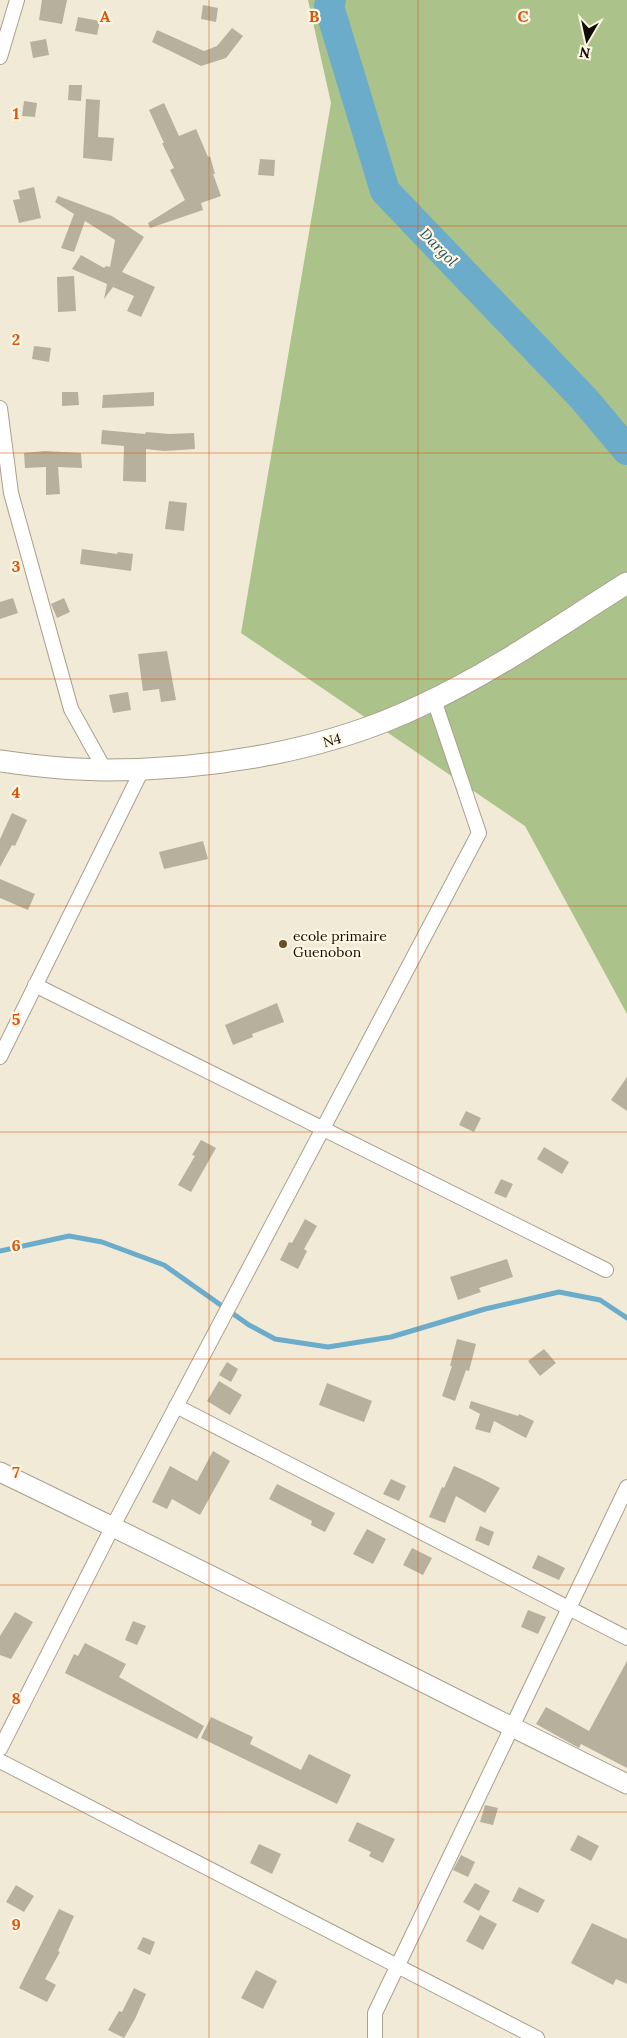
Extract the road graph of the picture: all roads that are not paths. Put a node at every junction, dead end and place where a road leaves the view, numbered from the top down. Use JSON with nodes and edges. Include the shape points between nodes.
{"nodes":[{"id":1,"x":16,"y":5,"type":"edge"},
{"id":2,"x":0,"y":7,"type":"edge"},
{"id":3,"x":0,"y":57,"type":"edge"},
{"id":4,"x":0,"y":408,"type":"edge"},
{"id":5,"x":627,"y":583,"type":"edge"},
{"id":6,"x":434,"y":700,"type":"junction"},
{"id":7,"x":0,"y":761,"type":"edge"},
{"id":8,"x":143,"y":768,"type":"junction"},
{"id":9,"x":105,"y":770,"type":"junction"},
{"id":10,"x":35,"y":985,"type":"junction"},
{"id":11,"x":0,"y":1056,"type":"edge"},
{"id":12,"x":323,"y":1127,"type":"junction"},
{"id":13,"x":606,"y":1270,"type":"dead end"},
{"id":14,"x":176,"y":1406,"type":"junction"},
{"id":15,"x":0,"y":1472,"type":"edge"},
{"id":16,"x":627,"y":1487,"type":"edge"},
{"id":17,"x":113,"y":1526,"type":"junction"},
{"id":18,"x":570,"y":1607,"type":"junction"},
{"id":19,"x":627,"y":1638,"type":"edge"},
{"id":20,"x":510,"y":1727,"type":"junction"},
{"id":21,"x":0,"y":1749,"type":"edge"},
{"id":22,"x":0,"y":1761,"type":"edge"},
{"id":23,"x":627,"y":1784,"type":"edge"},
{"id":24,"x":398,"y":1966,"type":"junction"},
{"id":25,"x":375,"y":2038,"type":"edge"},
{"id":26,"x":537,"y":2038,"type":"edge"}],
"edges":[{"from":1,"to":2,"type":"street"},
{"from":1,"to":3,"type":"street"},
{"from":4,"to":9,"type":"street","via":[[11,492],[71,709]]},
{"from":5,"to":6,"type":"main road","name":"N4","via":[[462,686]]},
{"from":6,"to":8,"type":"main road","name":"N4","via":[[356,733],[300,749],[207,764]]},
{"from":6,"to":12,"type":"street","via":[[479,833]]},
{"from":7,"to":9,"type":"main road","name":"N4"},
{"from":8,"to":9,"type":"main road","name":"N4"},
{"from":8,"to":10,"type":"street"},
{"from":10,"to":11,"type":"street"},
{"from":10,"to":12,"type":"street"},
{"from":12,"to":13,"type":"street"},
{"from":12,"to":14,"type":"street"},
{"from":14,"to":17,"type":"street"},
{"from":14,"to":18,"type":"street"},
{"from":15,"to":17,"type":"main road"},
{"from":16,"to":18,"type":"street"},
{"from":17,"to":20,"type":"main road"},
{"from":17,"to":21,"type":"street"},
{"from":18,"to":19,"type":"street"},
{"from":18,"to":20,"type":"street"},
{"from":20,"to":23,"type":"main road"},
{"from":20,"to":24,"type":"street"},
{"from":22,"to":24,"type":"street"},
{"from":24,"to":25,"type":"street","via":[[375,2012]]},
{"from":24,"to":26,"type":"street"}]}
